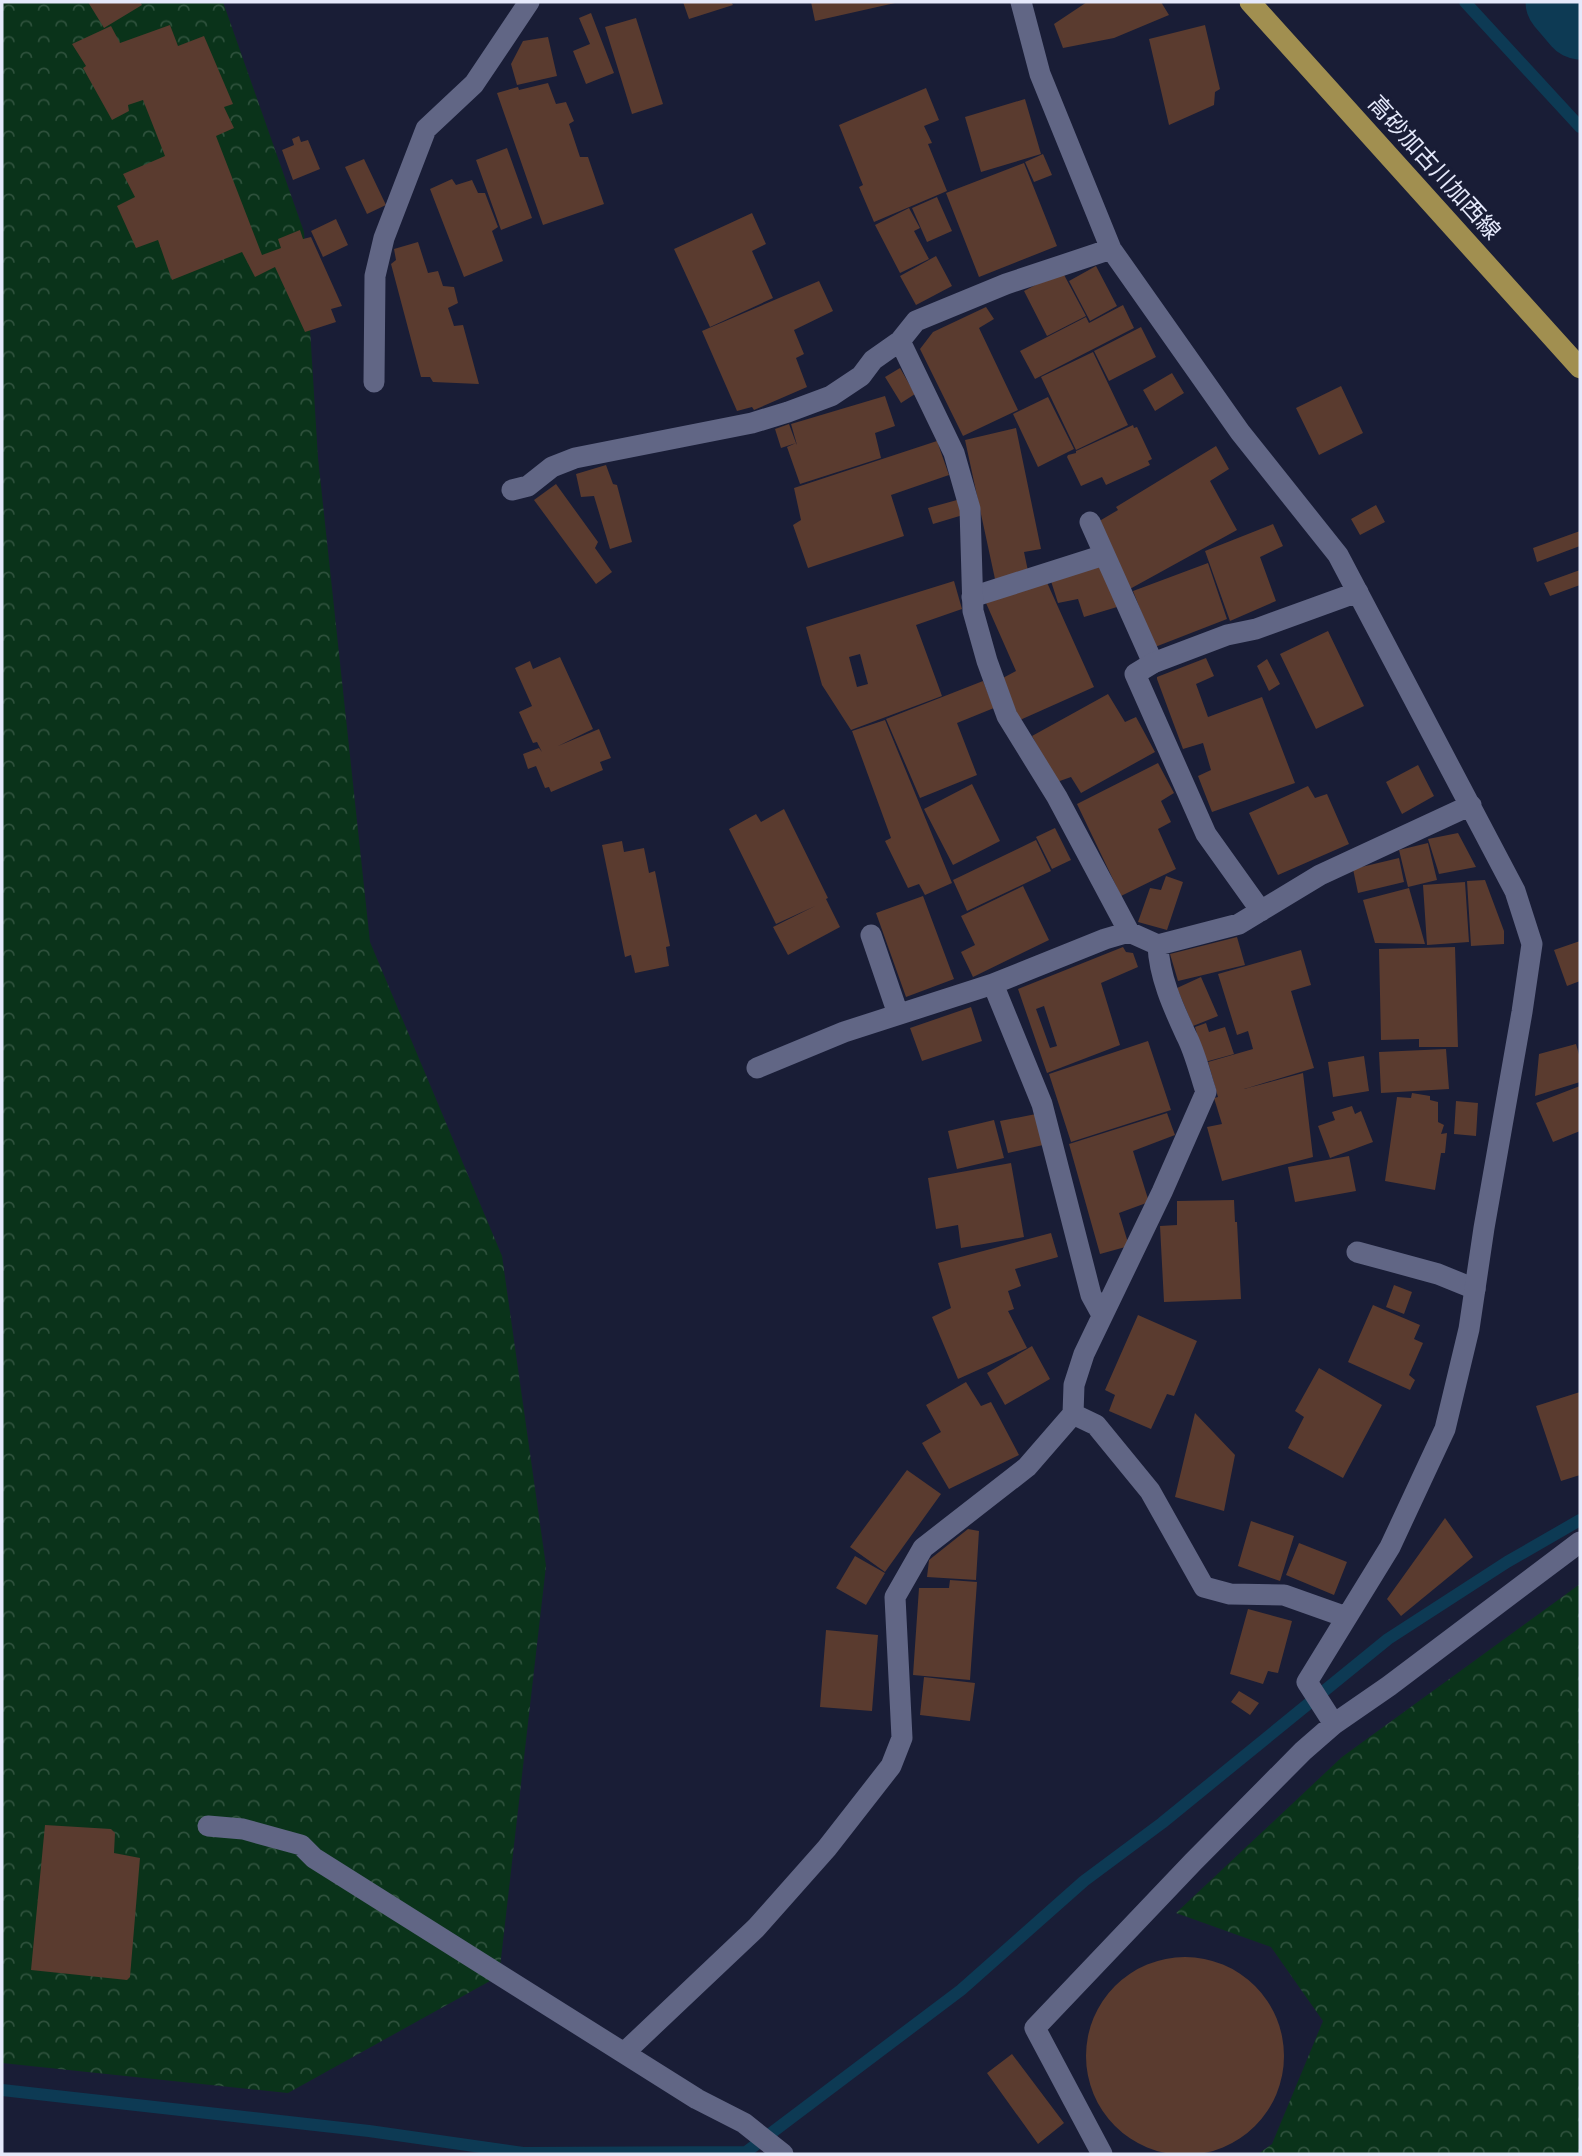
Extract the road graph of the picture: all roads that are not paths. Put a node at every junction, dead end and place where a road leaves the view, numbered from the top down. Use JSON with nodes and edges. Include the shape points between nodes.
{"nodes":[{"id":1,"x":529,"y":2,"type":"edge"},
{"id":2,"x":1021,"y":2,"type":"edge"},
{"id":3,"x":1250,"y":2,"type":"edge"},
{"id":4,"x":1111,"y":249,"type":"junction"},
{"id":5,"x":900,"y":341,"type":"junction"},
{"id":6,"x":1580,"y":368,"type":"edge"},
{"id":7,"x":374,"y":382,"type":"dead end"},
{"id":8,"x":512,"y":490,"type":"dead end"},
{"id":9,"x":1090,"y":522,"type":"dead end"},
{"id":10,"x":1104,"y":555,"type":"junction"},
{"id":11,"x":1358,"y":592,"type":"junction"},
{"id":12,"x":972,"y":597,"type":"junction"},
{"id":13,"x":1153,"y":663,"type":"junction"},
{"id":14,"x":1471,"y":805,"type":"junction"},
{"id":15,"x":1261,"y":911,"type":"junction"},
{"id":16,"x":1129,"y":932,"type":"junction"},
{"id":17,"x":871,"y":935,"type":"dead end"},
{"id":18,"x":1158,"y":945,"type":"junction"},
{"id":19,"x":993,"y":984,"type":"junction"},
{"id":20,"x":898,"y":1014,"type":"junction"},
{"id":21,"x":757,"y":1068,"type":"dead end"},
{"id":22,"x":1357,"y":1252,"type":"dead end"},
{"id":23,"x":1475,"y":1290,"type":"junction"},
{"id":24,"x":1102,"y":1315,"type":"junction"},
{"id":25,"x":1073,"y":1414,"type":"junction"},
{"id":26,"x":1580,"y":1542,"type":"edge"},
{"id":27,"x":1346,"y":1617,"type":"junction"},
{"id":28,"x":1334,"y":1724,"type":"junction"},
{"id":29,"x":208,"y":1826,"type":"dead end"},
{"id":30,"x":625,"y":2052,"type":"junction"},
{"id":31,"x":783,"y":2154,"type":"edge"},
{"id":32,"x":1102,"y":2154,"type":"edge"}],
"edges":[{"from":1,"to":7,"type":"street","via":[[474,84],[426,129],[374,276]]},
{"from":2,"to":4,"type":"street","via":[[1040,74]]},
{"from":3,"to":6,"type":"main road","name":"高砂加古川加西線"},
{"from":4,"to":5,"type":"street","via":[[1006,284],[916,321]]},
{"from":4,"to":11,"type":"street","via":[[1240,432],[1338,555]]},
{"from":5,"to":8,"type":"street","via":[[831,396],[752,423],[575,458],[552,467],[528,486]]},
{"from":5,"to":12,"type":"street","via":[[954,453],[970,509]]},
{"from":9,"to":10,"type":"street"},
{"from":10,"to":12,"type":"street"},
{"from":10,"to":13,"type":"street"},
{"from":11,"to":13,"type":"street"},
{"from":11,"to":14,"type":"street"},
{"from":12,"to":16,"type":"street","via":[[987,661],[1007,716],[1057,797]]},
{"from":13,"to":15,"type":"street","via":[[1135,674],[1206,834]]},
{"from":14,"to":15,"type":"street","via":[[1321,875]]},
{"from":14,"to":23,"type":"street","via":[[1515,891],[1532,944]]},
{"from":15,"to":18,"type":"street","via":[[1239,924]]},
{"from":16,"to":18,"type":"street"},
{"from":16,"to":19,"type":"street"},
{"from":17,"to":20,"type":"street"},
{"from":18,"to":24,"type":"street","via":[[1177,1019],[1206,1092]]},
{"from":19,"to":20,"type":"street"},
{"from":19,"to":24,"type":"street","via":[[1042,1104],[1091,1295]]},
{"from":20,"to":21,"type":"street"},
{"from":22,"to":23,"type":"street","via":[[1438,1274]]},
{"from":23,"to":27,"type":"street","via":[[1445,1429],[1390,1547]]},
{"from":24,"to":25,"type":"street","via":[[1083,1354],[1074,1385]]},
{"from":25,"to":27,"type":"street","via":[[1096,1425],[1150,1492],[1204,1587],[1230,1594],[1284,1595]]},
{"from":25,"to":30,"type":"street","via":[[1027,1467],[923,1548],[895,1597],[902,1738],[891,1766],[756,1928]]},
{"from":26,"to":28,"type":"street"},
{"from":27,"to":28,"type":"street","via":[[1307,1682]]},
{"from":28,"to":32,"type":"street","via":[[1193,1862],[1035,2028]]},
{"from":29,"to":30,"type":"street","via":[[243,1829],[300,1844],[314,1858]]},
{"from":30,"to":31,"type":"street","via":[[744,2123]]}]}
